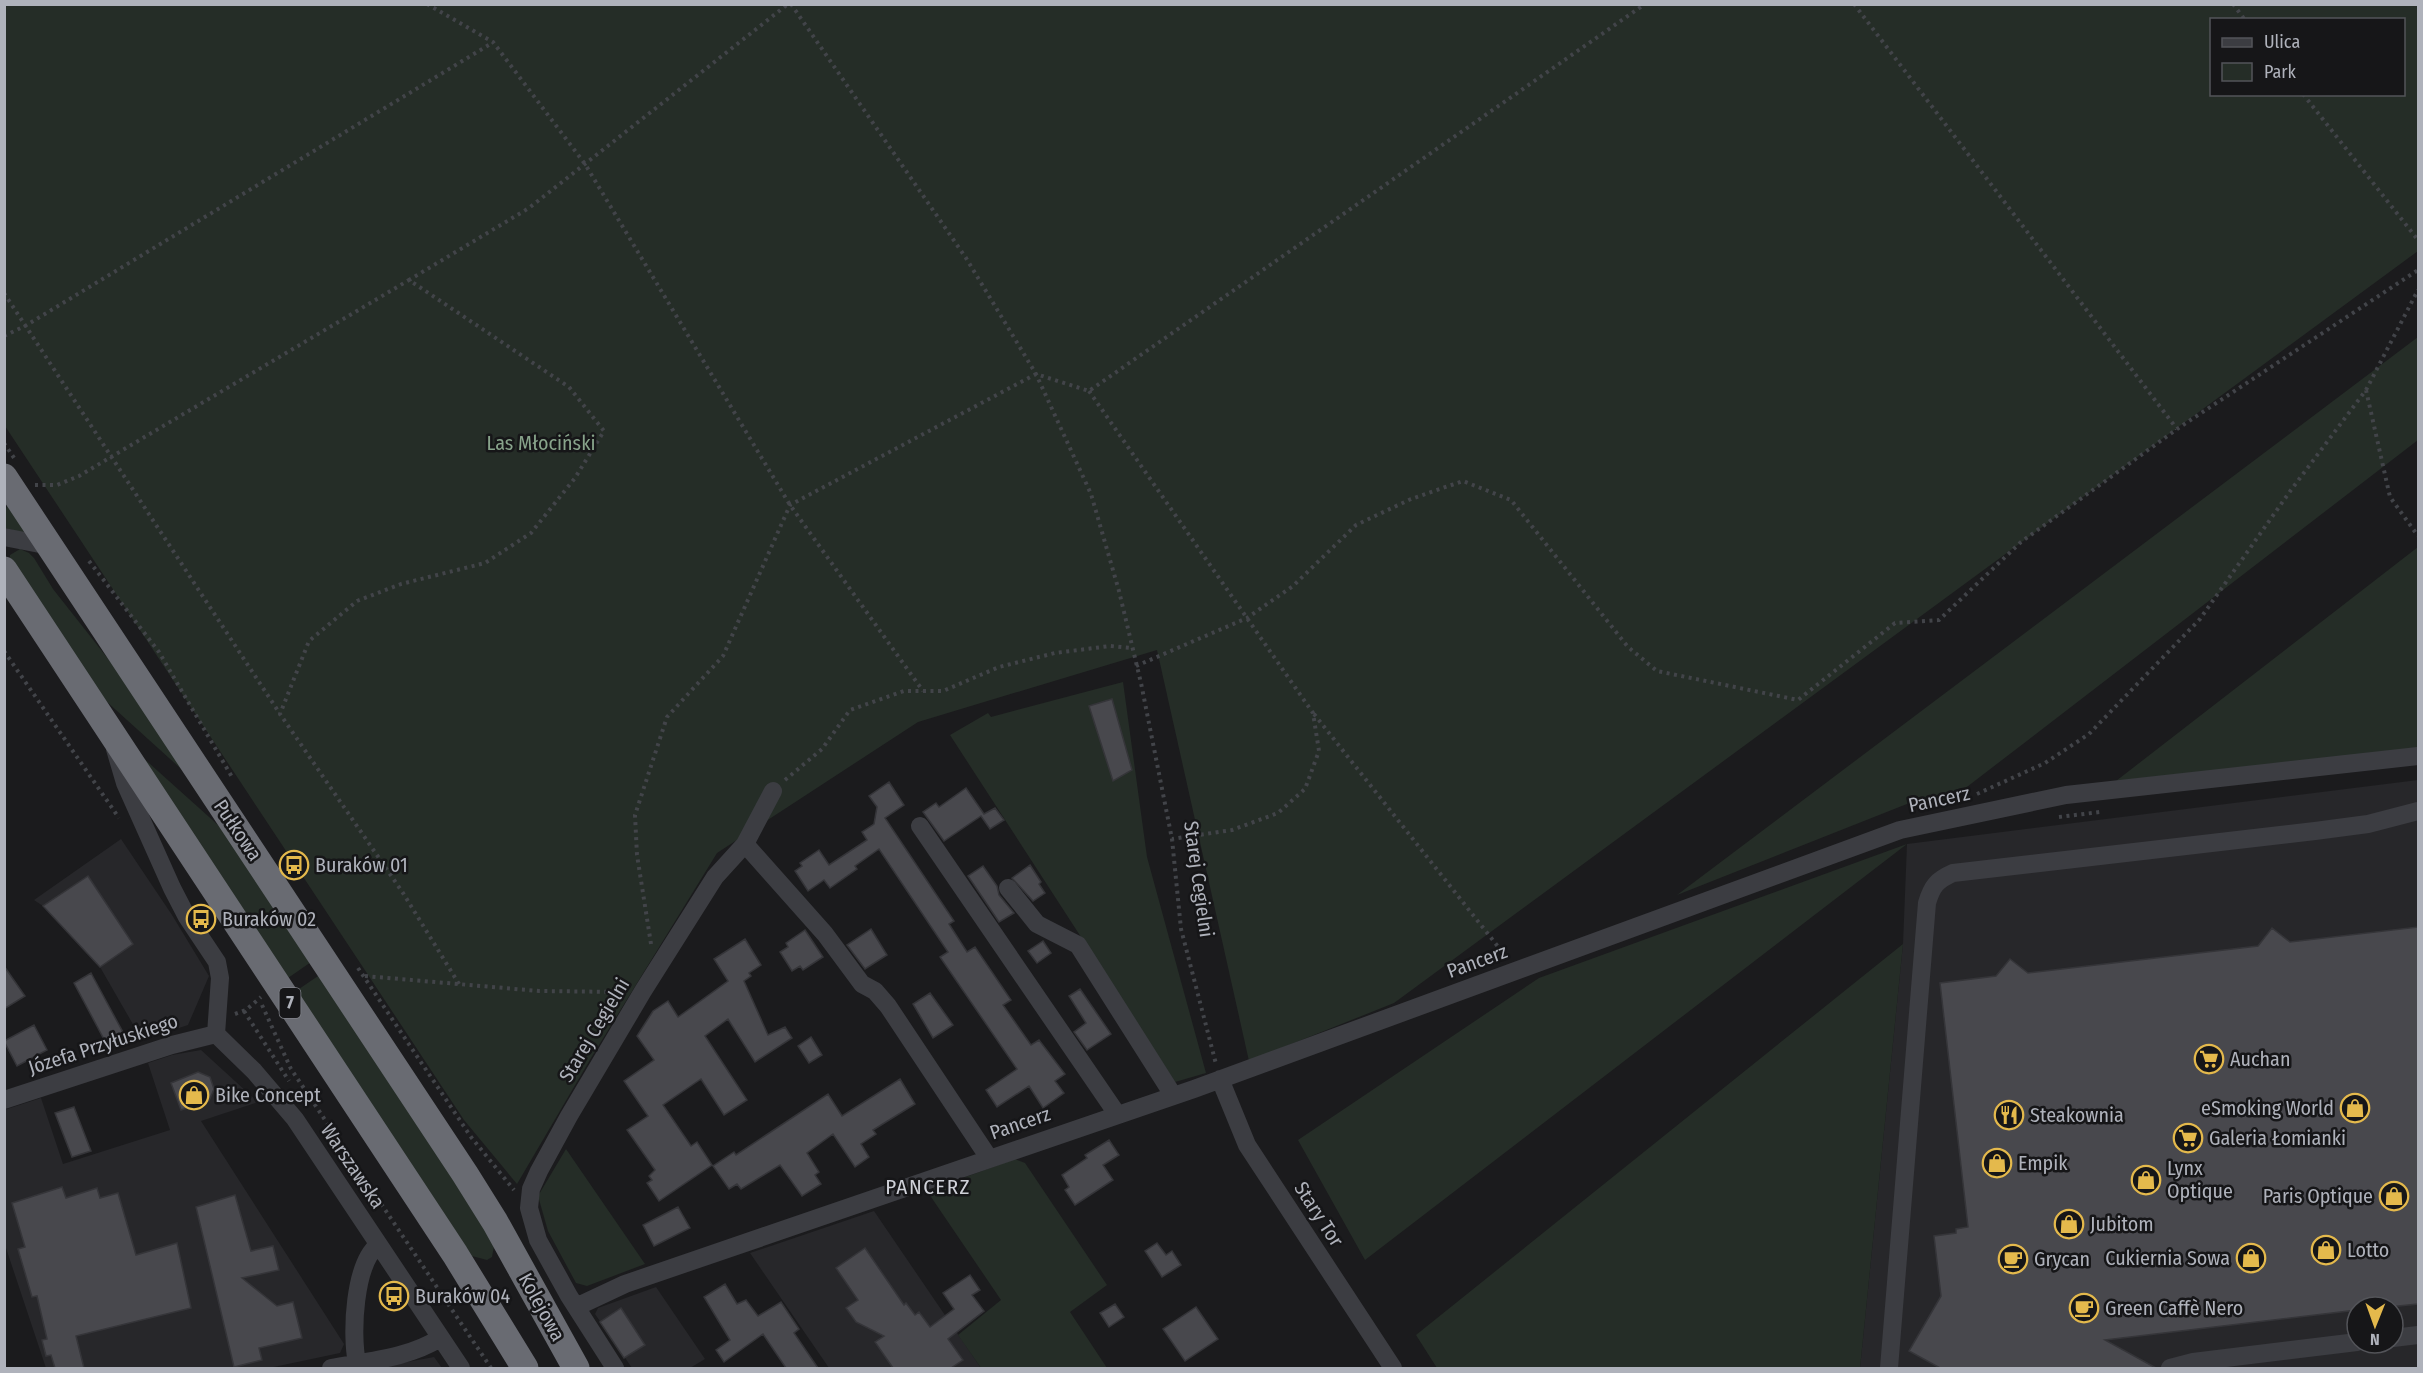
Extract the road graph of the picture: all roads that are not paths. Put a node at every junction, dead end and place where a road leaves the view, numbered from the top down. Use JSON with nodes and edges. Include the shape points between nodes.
{"nodes":[{"id":1,"x":6,"y":484,"type":"edge"},
{"id":2,"x":4,"y":537,"type":"edge"},
{"id":3,"x":50,"y":546,"type":"junction"},
{"id":4,"x":4,"y":570,"type":"edge"},
{"id":5,"x":110,"y":731,"type":"junction"},
{"id":6,"x":2418,"y":756,"type":"edge"},
{"id":7,"x":773,"y":791,"type":"road end"},
{"id":8,"x":2418,"y":811,"type":"edge"},
{"id":9,"x":920,"y":826,"type":"dead end"},
{"id":10,"x":745,"y":844,"type":"junction"},
{"id":11,"x":1008,"y":888,"type":"dead end"},
{"id":12,"x":216,"y":1034,"type":"junction"},
{"id":13,"x":1220,"y":1079,"type":"junction"},
{"id":14,"x":1173,"y":1095,"type":"junction"},
{"id":15,"x":4,"y":1100,"type":"edge"},
{"id":16,"x":1117,"y":1114,"type":"junction"},
{"id":17,"x":989,"y":1158,"type":"junction"},
{"id":18,"x":378,"y":1245,"type":"junction"},
{"id":19,"x":508,"y":1246,"type":"joint"},
{"id":20,"x":576,"y":1307,"type":"junction"},
{"id":21,"x":441,"y":1338,"type":"junction"},
{"id":22,"x":2345,"y":1343,"type":"edge"},
{"id":23,"x":357,"y":1363,"type":"junction"},
{"id":24,"x":331,"y":1368,"type":"edge"},
{"id":25,"x":461,"y":1368,"type":"edge"},
{"id":26,"x":525,"y":1368,"type":"edge"},
{"id":27,"x":576,"y":1368,"type":"edge"},
{"id":28,"x":615,"y":1368,"type":"edge"},
{"id":29,"x":1393,"y":1368,"type":"edge"},
{"id":30,"x":1889,"y":1368,"type":"edge"},
{"id":31,"x":2170,"y":1368,"type":"edge"}],
"edges":[{"from":1,"to":3,"type":"highway","name":"Pułkowa"},
{"from":2,"to":3,"type":"street"},
{"from":3,"to":19,"type":"highway","name":"Pułkowa","via":[[446,1145]]},
{"from":4,"to":5,"type":"highway","number":"7"},
{"from":5,"to":12,"type":"street","via":[[125,783],[172,888],[217,962],[220,978]]},
{"from":5,"to":26,"type":"highway","number":"7","via":[[469,1276]]},
{"from":6,"to":13,"type":"street","name":"Pancerz","via":[[2066,795],[1900,830]]},
{"from":7,"to":10,"type":"street","name":"Starej Cegielni"},
{"from":8,"to":30,"type":"street","via":[[2368,824],[1953,873],[1931,888]]},
{"from":9,"to":16,"type":"street"},
{"from":10,"to":17,"type":"street","via":[[825,934],[862,984],[875,991],[888,1006]]},
{"from":10,"to":20,"type":"street","name":"Starej Cegielni","via":[[715,877],[656,971],[531,1189],[529,1208],[542,1248]]},
{"from":11,"to":14,"type":"street","via":[[1037,924],[1078,945]]},
{"from":12,"to":15,"type":"street","name":"Józefa Przyłuskiego"},
{"from":12,"to":18,"type":"street","name":"Warszawska","via":[[285,1107]]},
{"from":13,"to":14,"type":"street","name":"Pancerz"},
{"from":13,"to":29,"type":"street","name":"Stary Tor","via":[[1246,1145]]},
{"from":14,"to":16,"type":"street","name":"Pancerz"},
{"from":16,"to":17,"type":"street","name":"Pancerz"},
{"from":17,"to":20,"type":"street","name":"Pancerz","via":[[625,1284]]},
{"from":18,"to":21,"type":"street","name":"Warszawska"},
{"from":18,"to":23,"type":"street","via":[[361,1271],[355,1330]]},
{"from":19,"to":27,"type":"highway","name":"Kolejowa"},
{"from":20,"to":28,"type":"street"},
{"from":21,"to":23,"type":"street","via":[[414,1351]]},
{"from":21,"to":25,"type":"street","name":"Warszawska"},
{"from":22,"to":31,"type":"street"},
{"from":23,"to":24,"type":"street"}]}
